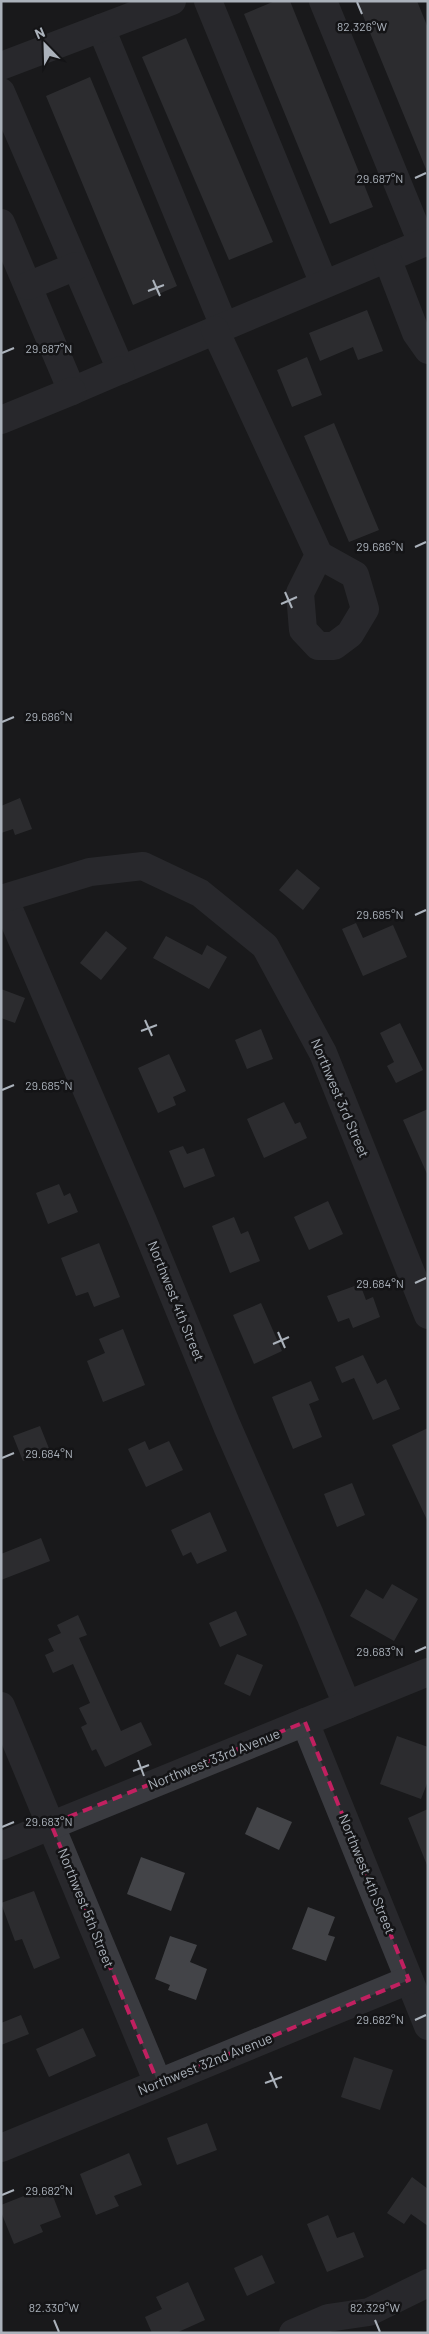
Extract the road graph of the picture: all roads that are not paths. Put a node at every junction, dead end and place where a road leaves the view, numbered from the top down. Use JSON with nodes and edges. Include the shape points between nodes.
{"nodes":[{"id":1,"x":172,"y":1,"type":"edge"},
{"id":2,"x":208,"y":1,"type":"edge"},
{"id":3,"x":323,"y":1,"type":"edge"},
{"id":4,"x":101,"y":28,"type":"junction"},
{"id":5,"x":1,"y":66,"type":"edge"},
{"id":6,"x":1,"y":92,"type":"edge"},
{"id":7,"x":1,"y":223,"type":"edge"},
{"id":8,"x":425,"y":242,"type":"edge"},
{"id":9,"x":7,"y":250,"type":"edge"},
{"id":10,"x":387,"y":258,"type":"junction"},
{"id":11,"x":76,"y":266,"type":"junction"},
{"id":12,"x":324,"y":284,"type":"junction"},
{"id":13,"x":28,"y":286,"type":"junction"},
{"id":14,"x":220,"y":328,"type":"junction"},
{"id":15,"x":428,"y":350,"type":"edge"},
{"id":16,"x":121,"y":370,"type":"junction"},
{"id":17,"x":72,"y":391,"type":"junction"},
{"id":18,"x":1,"y":420,"type":"edge"},
{"id":19,"x":319,"y":555,"type":"dead end"},
{"id":20,"x":2,"y":898,"type":"edge"},
{"id":21,"x":428,"y":1315,"type":"edge"},
{"id":22,"x":428,"y":1672,"type":"edge"},
{"id":23,"x":347,"y":1705,"type":"junction"},
{"id":24,"x":1,"y":1706,"type":"edge"},
{"id":25,"x":305,"y":1722,"type":"junction"},
{"id":26,"x":51,"y":1824,"type":"junction"},
{"id":27,"x":1,"y":1846,"type":"edge"},
{"id":28,"x":409,"y":1980,"type":"junction"},
{"id":29,"x":428,"y":2026,"type":"edge"},
{"id":30,"x":158,"y":2083,"type":"junction"},
{"id":31,"x":1,"y":2148,"type":"edge"},
{"id":32,"x":428,"y":2283,"type":"edge"},
{"id":33,"x":374,"y":2322,"type":"edge"},
{"id":34,"x":293,"y":2333,"type":"edge"}],
"edges":[{"from":1,"to":4,"type":"street"},
{"from":2,"to":12,"type":"street"},
{"from":3,"to":8,"type":"street"},
{"from":4,"to":5,"type":"street"},
{"from":4,"to":14,"type":"street"},
{"from":6,"to":11,"type":"street"},
{"from":7,"to":9,"type":"street"},
{"from":8,"to":10,"type":"street"},
{"from":9,"to":13,"type":"street"},
{"from":10,"to":12,"type":"street"},
{"from":10,"to":15,"type":"street","via":[[416,333]]},
{"from":11,"to":13,"type":"street"},
{"from":11,"to":16,"type":"street"},
{"from":12,"to":14,"type":"street"},
{"from":13,"to":17,"type":"street"},
{"from":14,"to":16,"type":"street"},
{"from":14,"to":19,"type":"street"},
{"from":16,"to":17,"type":"street"},
{"from":17,"to":18,"type":"street"},
{"from":20,"to":21,"type":"street","name":"Northwest 3rd Street","via":[[90,872],[143,866],[200,893],[265,946],[323,1053]]},
{"from":20,"to":23,"type":"street","name":"Northwest 4th Street","via":[[143,1221]]},
{"from":22,"to":23,"type":"street","name":"Northwest 33rd Avenue"},
{"from":23,"to":25,"type":"street","name":"Northwest 33rd Avenue"},
{"from":24,"to":26,"type":"street","name":"Northwest 5th Street"},
{"from":25,"to":26,"type":"street","name":"Northwest 33rd Avenue"},
{"from":25,"to":28,"type":"street","name":"Northwest 4th Street"},
{"from":26,"to":27,"type":"street","name":"Northwest 33rd Avenue"},
{"from":26,"to":30,"type":"street","name":"Northwest 5th Street"},
{"from":28,"to":29,"type":"street","name":"Northwest 4th Street"},
{"from":28,"to":30,"type":"street","name":"Northwest 32nd Avenue"},
{"from":30,"to":31,"type":"street","name":"Northwest 32nd Avenue"},
{"from":32,"to":33,"type":"street"},
{"from":33,"to":34,"type":"street","via":[[328,2318]]}]}
